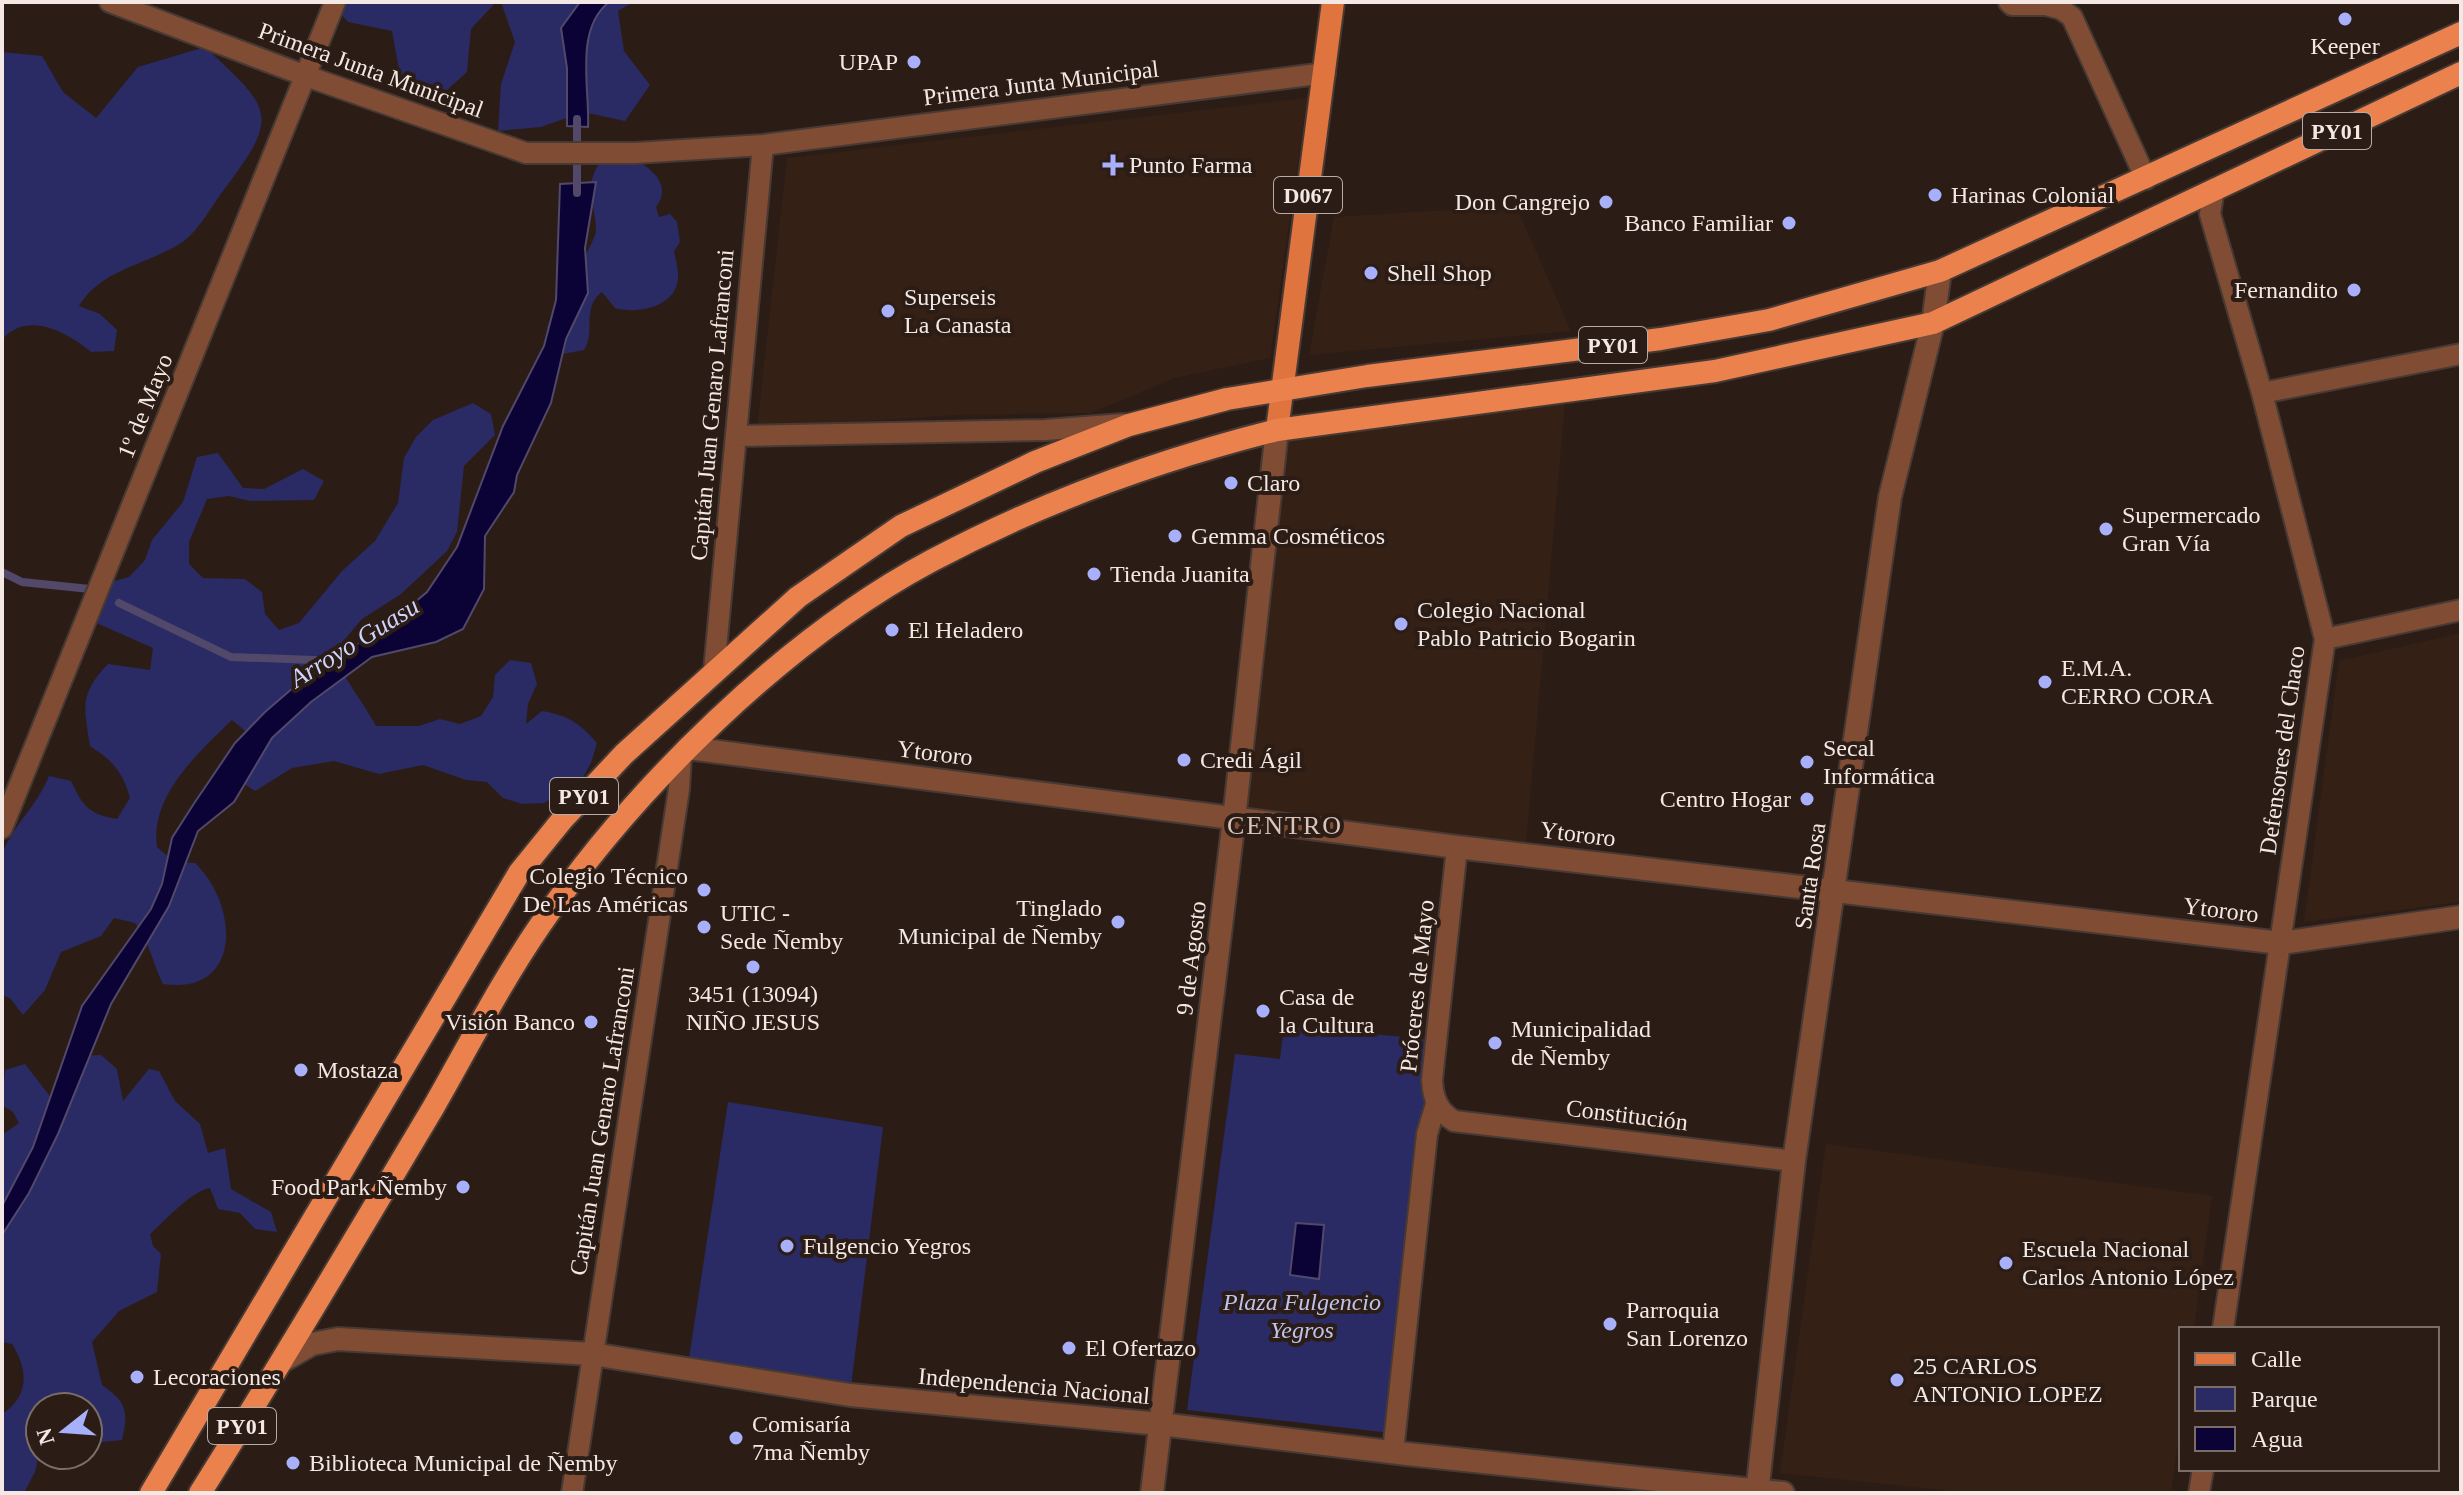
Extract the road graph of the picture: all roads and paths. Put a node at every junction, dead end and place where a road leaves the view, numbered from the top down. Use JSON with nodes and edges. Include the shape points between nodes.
{"nodes":[{"id":1,"x":110,"y":2,"type":"edge"},
{"id":2,"x":335,"y":2,"type":"edge"},
{"id":3,"x":1333,"y":2,"type":"edge"},
{"id":4,"x":2009,"y":2,"type":"edge"},
{"id":5,"x":2461,"y":33,"type":"edge"},
{"id":6,"x":1325,"y":73,"type":"junction"},
{"id":7,"x":2461,"y":73,"type":"edge"},
{"id":8,"x":306,"y":76,"type":"junction"},
{"id":9,"x":763,"y":145,"type":"junction"},
{"id":10,"x":2146,"y":179,"type":"junction"},
{"id":11,"x":2214,"y":189,"type":"junction"},
{"id":12,"x":1940,"y":271,"type":"junction"},
{"id":13,"x":1933,"y":323,"type":"junction"},
{"id":14,"x":2461,"y":354,"type":"edge"},
{"id":15,"x":1280,"y":388,"type":"junction"},
{"id":16,"x":2262,"y":393,"type":"junction"},
{"id":17,"x":1136,"y":423,"type":"junction"},
{"id":18,"x":1277,"y":430,"type":"junction"},
{"id":19,"x":736,"y":436,"type":"junction"},
{"id":20,"x":2461,"y":610,"type":"edge"},
{"id":21,"x":2325,"y":639,"type":"junction"},
{"id":22,"x":714,"y":671,"type":"junction"},
{"id":23,"x":684,"y":752,"type":"junction"},
{"id":24,"x":1234,"y":819,"type":"junction"},
{"id":25,"x":2,"y":828,"type":"edge"},
{"id":26,"x":1457,"y":847,"type":"junction"},
{"id":27,"x":1834,"y":891,"type":"junction"},
{"id":28,"x":2461,"y":917,"type":"edge"},
{"id":29,"x":2281,"y":943,"type":"junction"},
{"id":30,"x":1436,"y":1104,"type":"junction"},
{"id":31,"x":1454,"y":1121,"type":"joint"},
{"id":32,"x":1794,"y":1161,"type":"junction"},
{"id":33,"x":2223,"y":1327,"type":"edge"},
{"id":34,"x":592,"y":1354,"type":"junction"},
{"id":35,"x":284,"y":1360,"type":"junction"},
{"id":36,"x":1160,"y":1424,"type":"junction"},
{"id":37,"x":1393,"y":1452,"type":"junction"},
{"id":38,"x":2203,"y":1471,"type":"edge"},
{"id":39,"x":1757,"y":1492,"type":"edge"},
{"id":40,"x":151,"y":1493,"type":"edge"},
{"id":41,"x":200,"y":1493,"type":"edge"},
{"id":42,"x":572,"y":1493,"type":"edge"},
{"id":43,"x":1152,"y":1493,"type":"edge"},
{"id":44,"x":1783,"y":1493,"type":"edge"},
{"id":45,"x":2199,"y":1493,"type":"edge"}],
"edges":[{"from":1,"to":8,"type":"street","name":"Primera Junta Municipal"},
{"from":2,"to":8,"type":"street","name":"1º de Mayo"},
{"from":3,"to":6,"type":"main road","number":"D067"},
{"from":4,"to":10,"type":"street","via":[[2061,9],[2072,17]]},
{"from":5,"to":10,"type":"highway","number":"PY01"},
{"from":6,"to":9,"type":"street","name":"Primera Junta Municipal"},
{"from":6,"to":15,"type":"main road","number":"D067"},
{"from":7,"to":11,"type":"highway","number":"PY01"},
{"from":8,"to":9,"type":"street","name":"Primera Junta Municipal","via":[[526,153]]},
{"from":8,"to":25,"type":"street","name":"1º de Mayo"},
{"from":9,"to":19,"type":"street","name":"Capitán Juan Genaro Lafranconi"},
{"from":10,"to":12,"type":"highway","number":"PY01"},
{"from":11,"to":13,"type":"highway","number":"PY01"},
{"from":11,"to":16,"type":"street","name":"Defensores del Chaco","via":[[2210,214]]},
{"from":12,"to":13,"type":"street","name":"Santa Rosa"},
{"from":12,"to":15,"type":"highway","number":"PY01","via":[[1769,320]]},
{"from":13,"to":18,"type":"highway","number":"PY01","via":[[1715,371]]},
{"from":13,"to":27,"type":"street","name":"Santa Rosa","via":[[1890,497]]},
{"from":14,"to":16,"type":"street"},
{"from":15,"to":17,"type":"highway","number":"PY01"},
{"from":15,"to":18,"type":"main road","number":"D067"},
{"from":16,"to":21,"type":"street","name":"Defensores del Chaco"},
{"from":17,"to":19,"type":"street","via":[[1045,430]]},
{"from":17,"to":22,"type":"highway","number":"PY01","via":[[1035,462],[901,526],[798,597]]},
{"from":18,"to":23,"type":"highway","number":"PY01","via":[[1107,482],[930,561],[841,617]]},
{"from":18,"to":24,"type":"street","name":"9 de Agosto","number":"D067"},
{"from":19,"to":22,"type":"street","name":"Capitán Juan Genaro Lafranconi"},
{"from":20,"to":21,"type":"street"},
{"from":21,"to":29,"type":"street","name":"Defensores del Chaco"},
{"from":22,"to":40,"type":"highway","number":"PY01","via":[[614,765],[519,873]]},
{"from":23,"to":24,"type":"street","name":"Ytororo"},
{"from":23,"to":34,"type":"street","name":"Capitán Juan Genaro Lafranconi"},
{"from":23,"to":35,"type":"highway","number":"PY01","via":[[541,924]]},
{"from":24,"to":26,"type":"street","name":"Ytororo"},
{"from":24,"to":36,"type":"street","name":"9 de Agosto","number":"D067"},
{"from":26,"to":27,"type":"street","name":"Ytororo"},
{"from":26,"to":30,"type":"street","name":"Próceres de Mayo","via":[[1432,1080]]},
{"from":27,"to":29,"type":"street","name":"Ytororo"},
{"from":27,"to":32,"type":"street","name":"Santa Rosa"},
{"from":28,"to":29,"type":"street","name":"Ytororo"},
{"from":29,"to":33,"type":"street","name":"Defensores del Chaco"},
{"from":30,"to":31,"type":"street","name":"Próceres de Mayo"},
{"from":30,"to":37,"type":"street","via":[[1427,1134]]},
{"from":31,"to":32,"type":"street","name":"Constitución"},
{"from":32,"to":39,"type":"street","name":"Santa Rosa"},
{"from":34,"to":35,"type":"street","name":"Independencia Nacional","via":[[338,1339],[312,1344]]},
{"from":34,"to":36,"type":"street","name":"Independencia Nacional","via":[[850,1395]]},
{"from":34,"to":42,"type":"street","name":"Capitán Juan Genaro Lafranconi"},
{"from":35,"to":41,"type":"highway","number":"PY01"},
{"from":36,"to":37,"type":"street","name":"Independencia Nacional"},
{"from":36,"to":43,"type":"street","name":"9 de Agosto","number":"D067"},
{"from":37,"to":39,"type":"street","name":"Independencia Nacional"},
{"from":38,"to":45,"type":"street"},
{"from":39,"to":44,"type":"street","name":"Independencia Nacional"}]}
